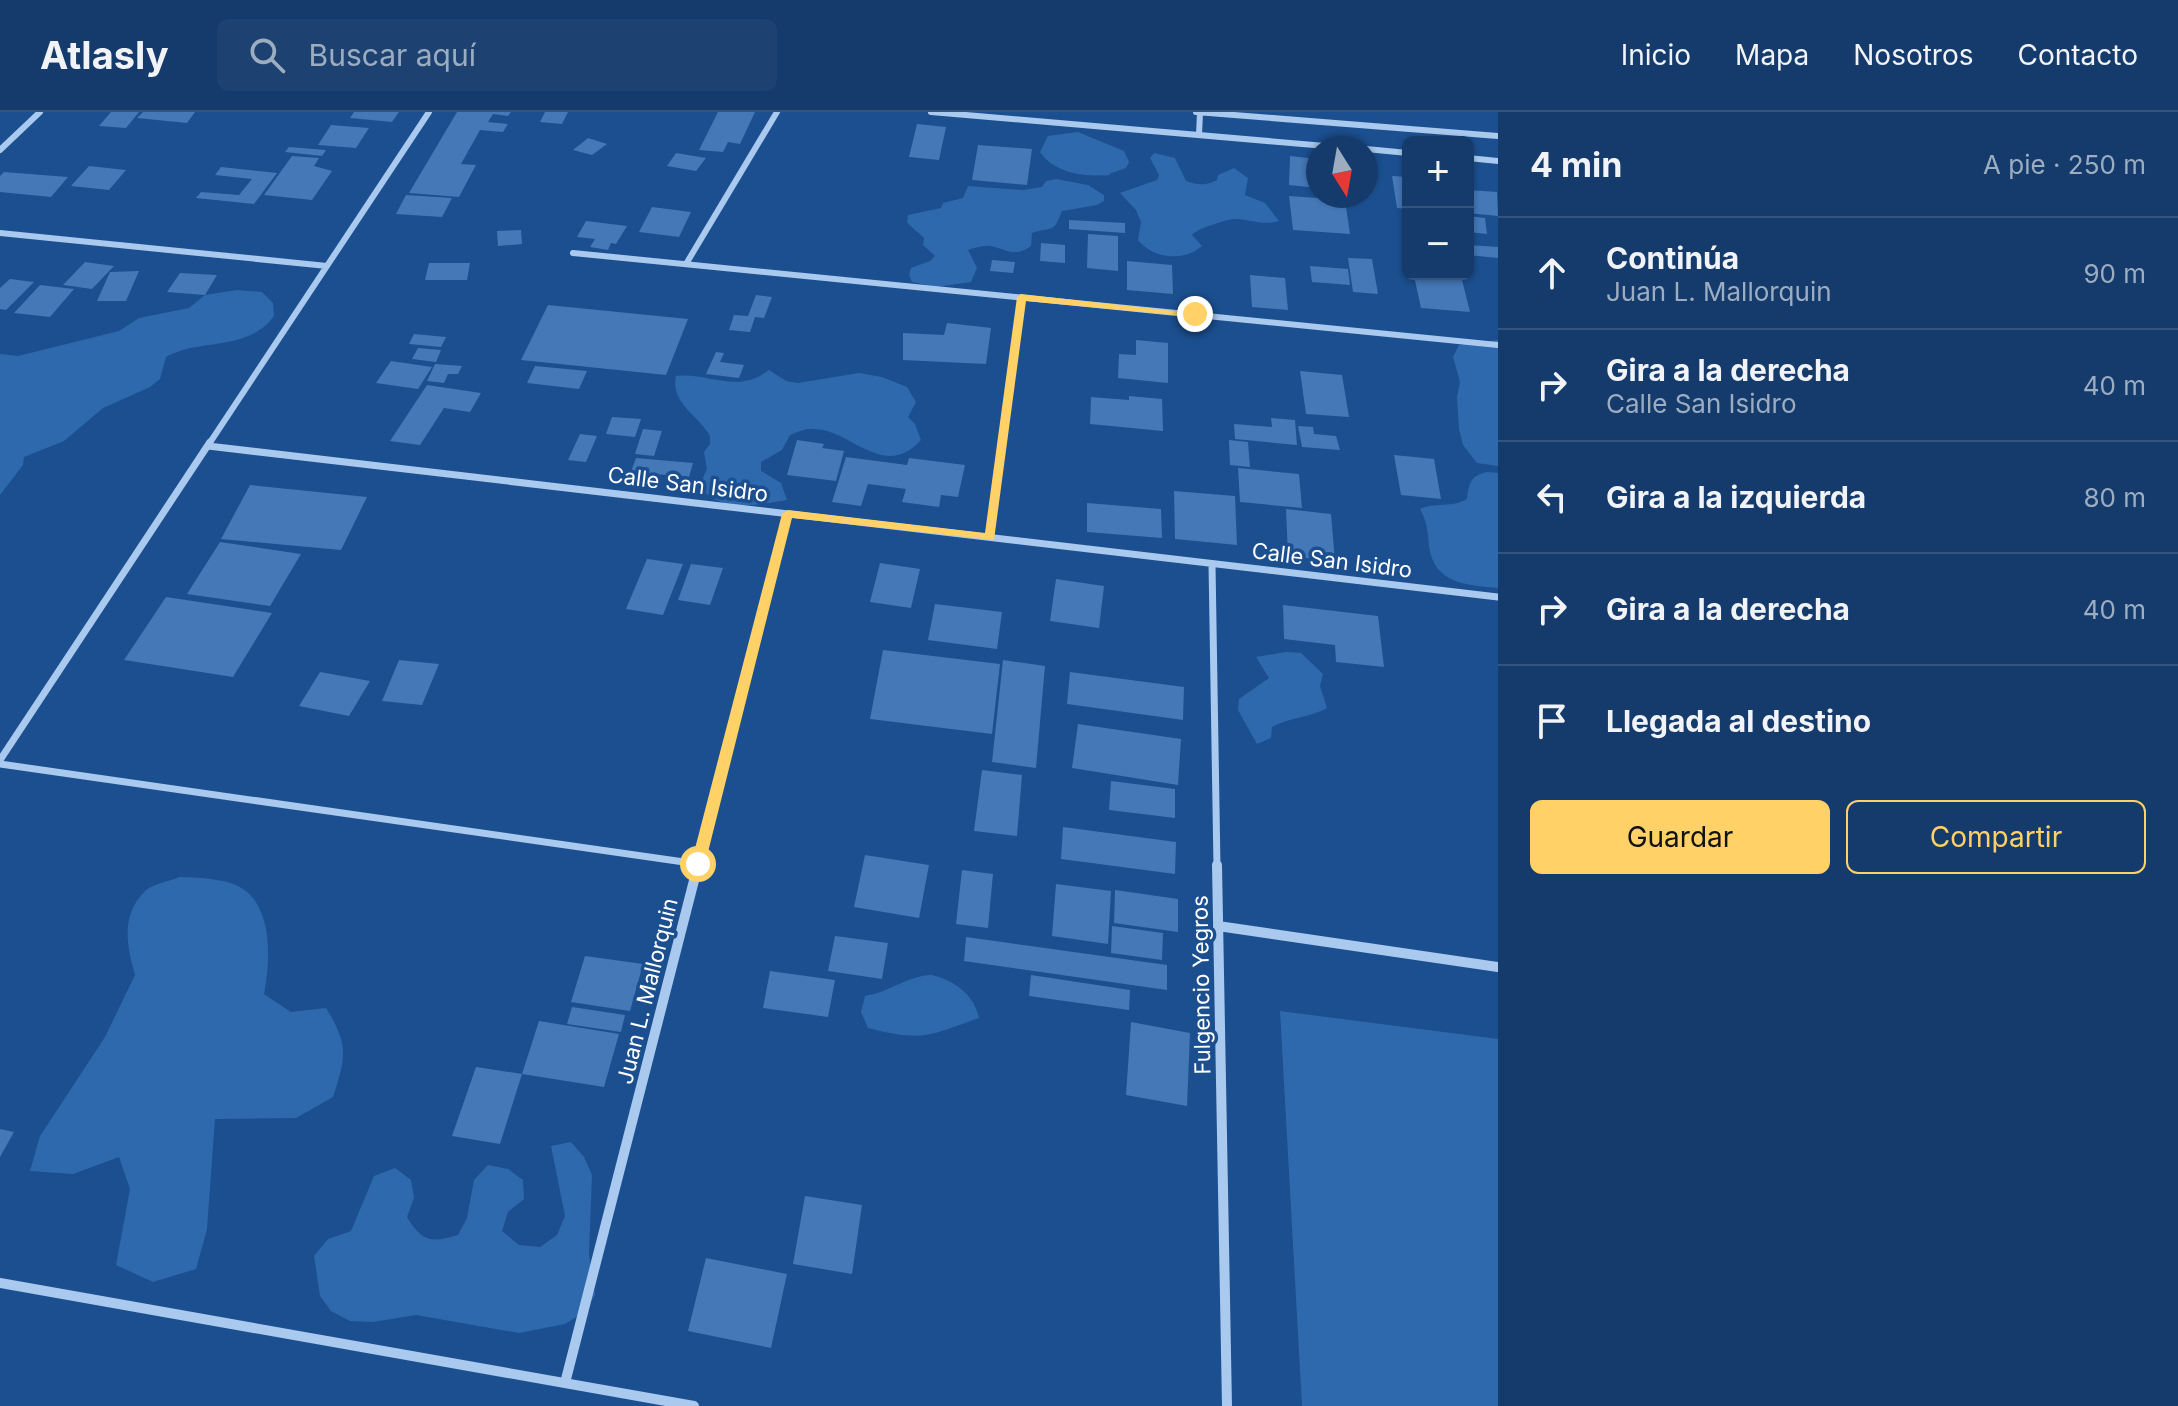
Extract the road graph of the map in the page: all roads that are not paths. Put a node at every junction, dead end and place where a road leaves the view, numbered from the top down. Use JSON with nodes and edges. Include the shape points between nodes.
{"nodes":[{"id":1,"x":40,"y":112,"type":"edge"},
{"id":2,"x":429,"y":112,"type":"edge"},
{"id":3,"x":777,"y":112,"type":"edge"},
{"id":4,"x":931,"y":112,"type":"edge"},
{"id":5,"x":1199,"y":112,"type":"edge"},
{"id":6,"x":1199,"y":135,"type":"junction"},
{"id":7,"x":1498,"y":136,"type":"edge"},
{"id":8,"x":1306,"y":144,"type":"edge"},
{"id":9,"x":0,"y":150,"type":"edge"},
{"id":10,"x":1378,"y":150,"type":"edge"},
{"id":11,"x":1402,"y":152,"type":"edge"},
{"id":12,"x":1474,"y":159,"type":"edge"},
{"id":13,"x":1498,"y":161,"type":"edge"},
{"id":14,"x":0,"y":233,"type":"edge"},
{"id":15,"x":573,"y":253,"type":"dead end"},
{"id":16,"x":686,"y":264,"type":"junction"},
{"id":17,"x":327,"y":266,"type":"junction"},
{"id":18,"x":1021,"y":297,"type":"junction"},
{"id":19,"x":1498,"y":345,"type":"edge"},
{"id":20,"x":208,"y":446,"type":"junction"},
{"id":21,"x":788,"y":514,"type":"junction"},
{"id":22,"x":990,"y":537,"type":"junction"},
{"id":23,"x":1212,"y":564,"type":"junction"},
{"id":24,"x":1498,"y":597,"type":"edge"},
{"id":25,"x":0,"y":762,"type":"edge"},
{"id":26,"x":698,"y":864,"type":"junction"},
{"id":27,"x":1218,"y":926,"type":"junction"},
{"id":28,"x":1498,"y":967,"type":"edge"},
{"id":29,"x":0,"y":1283,"type":"edge"},
{"id":30,"x":565,"y":1383,"type":"junction"},
{"id":31,"x":694,"y":1406,"type":"edge"},
{"id":32,"x":1227,"y":1406,"type":"edge"}],
"edges":[{"from":1,"to":9,"type":"street"},
{"from":2,"to":17,"type":"street"},
{"from":3,"to":16,"type":"street"},
{"from":4,"to":6,"type":"street"},
{"from":5,"to":6,"type":"street"},
{"from":5,"to":7,"type":"street"},
{"from":6,"to":8,"type":"street"},
{"from":10,"to":11,"type":"street"},
{"from":12,"to":13,"type":"street"},
{"from":14,"to":17,"type":"street"},
{"from":15,"to":16,"type":"street"},
{"from":16,"to":18,"type":"street"},
{"from":17,"to":20,"type":"street"},
{"from":18,"to":19,"type":"street"},
{"from":18,"to":22,"type":"street"},
{"from":20,"to":21,"type":"street","name":"Calle San Isidro"},
{"from":20,"to":25,"type":"street"},
{"from":21,"to":22,"type":"street","name":"Calle San Isidro"},
{"from":21,"to":26,"type":"street","name":"Juan L. Mallorquin"},
{"from":22,"to":23,"type":"street","name":"Calle San Isidro"},
{"from":23,"to":24,"type":"street","name":"Calle San Isidro"},
{"from":23,"to":27,"type":"street","name":"Fulgencio Yegros"},
{"from":25,"to":26,"type":"street"},
{"from":26,"to":30,"type":"street","name":"Juan L. Mallorquin"},
{"from":27,"to":28,"type":"street"},
{"from":27,"to":32,"type":"street","name":"Fulgencio Yegros"},
{"from":29,"to":30,"type":"street"},
{"from":30,"to":31,"type":"street"}]}
